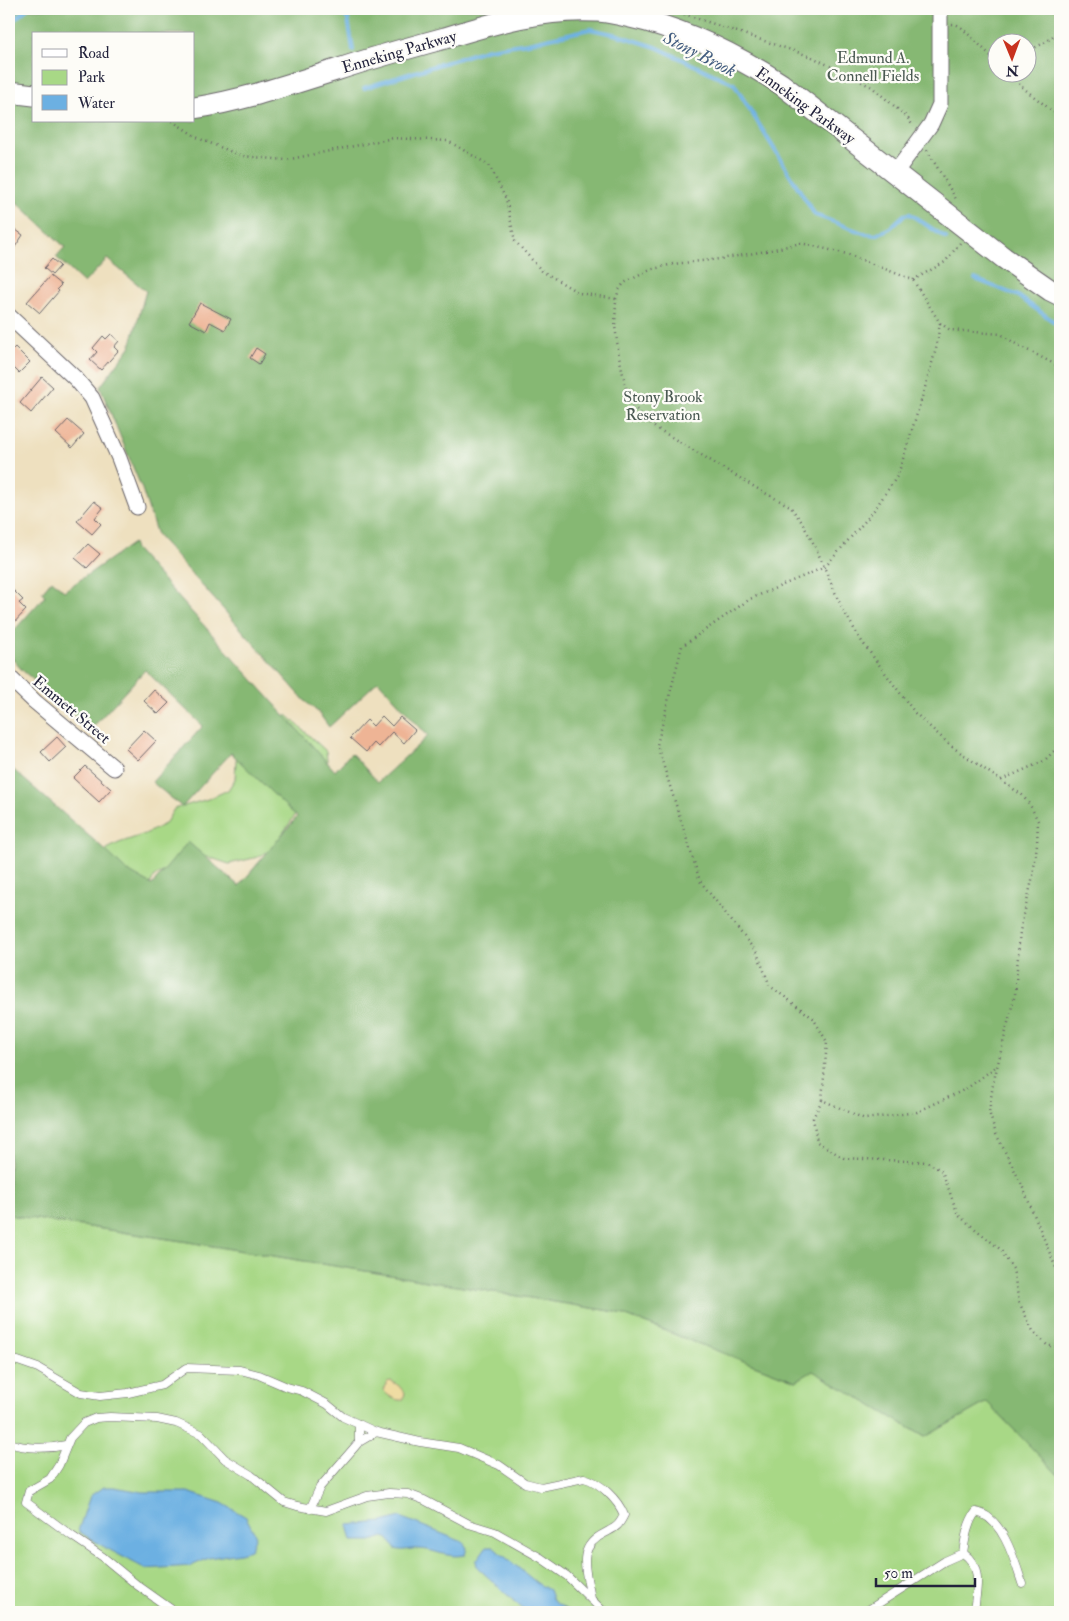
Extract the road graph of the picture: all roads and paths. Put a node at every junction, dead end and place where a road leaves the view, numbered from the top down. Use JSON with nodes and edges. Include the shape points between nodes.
{"nodes":[{"id":1,"x":680,"y":13,"type":"dead end"},
{"id":2,"x":940,"y":16,"type":"edge"},
{"id":3,"x":1060,"y":28,"type":"edge"},
{"id":4,"x":1036,"y":48,"type":"edge"},
{"id":5,"x":986,"y":52,"type":"edge"},
{"id":6,"x":1018,"y":82,"type":"edge"},
{"id":7,"x":9,"y":92,"type":"edge"},
{"id":8,"x":32,"y":95,"type":"edge"},
{"id":9,"x":195,"y":108,"type":"edge"},
{"id":10,"x":1060,"y":116,"type":"edge"},
{"id":11,"x":174,"y":122,"type":"edge"},
{"id":12,"x":921,"y":139,"type":"junction"},
{"id":13,"x":895,"y":173,"type":"junction"},
{"id":14,"x":961,"y":206,"type":"dead end"},
{"id":15,"x":970,"y":230,"type":"junction"},
{"id":16,"x":913,"y":280,"type":"junction"},
{"id":17,"x":1060,"y":295,"type":"edge"},
{"id":18,"x":616,"y":299,"type":"junction"},
{"id":19,"x":9,"y":316,"type":"edge"},
{"id":20,"x":940,"y":323,"type":"junction"},
{"id":21,"x":1060,"y":367,"type":"edge"},
{"id":22,"x":137,"y":507,"type":"dead end"},
{"id":23,"x":826,"y":567,"type":"junction"},
{"id":24,"x":9,"y":677,"type":"edge"},
{"id":25,"x":1060,"y":745,"type":"edge"},
{"id":26,"x":114,"y":768,"type":"dead end"},
{"id":27,"x":1001,"y":780,"type":"junction"},
{"id":28,"x":998,"y":1064,"type":"junction"},
{"id":29,"x":822,"y":1100,"type":"junction"},
{"id":30,"x":1060,"y":1278,"type":"edge"},
{"id":31,"x":1060,"y":1346,"type":"edge"},
{"id":32,"x":9,"y":1360,"type":"edge"},
{"id":33,"x":359,"y":1424,"type":"junction"},
{"id":34,"x":376,"y":1432,"type":"junction"},
{"id":35,"x":359,"y":1442,"type":"junction"},
{"id":36,"x":9,"y":1444,"type":"edge"},
{"id":37,"x":66,"y":1445,"type":"junction"},
{"id":38,"x":310,"y":1509,"type":"junction"},
{"id":39,"x":963,"y":1553,"type":"junction"},
{"id":40,"x":1022,"y":1583,"type":"dead end"},
{"id":41,"x":591,"y":1599,"type":"junction"},
{"id":42,"x":174,"y":1612,"type":"edge"},
{"id":43,"x":604,"y":1612,"type":"edge"},
{"id":44,"x":865,"y":1612,"type":"edge"},
{"id":45,"x":974,"y":1612,"type":"edge"}],
"edges":[{"from":1,"to":12,"type":"path","via":[[812,57],[872,87],[907,116]]},
{"from":2,"to":5,"type":"path","via":[[957,25]]},
{"from":2,"to":12,"type":"street","via":[[940,104]]},
{"from":3,"to":4,"type":"path","via":[[1055,36]]},
{"from":6,"to":10,"type":"path"},
{"from":7,"to":8,"type":"main road"},
{"from":9,"to":13,"type":"main road","name":"Enneking Parkway","via":[[271,91],[500,22],[552,11],[598,10],[678,31],[717,46],[795,94]]},
{"from":11,"to":18,"type":"path","via":[[200,139],[242,156],[286,160],[393,138],[448,141],[489,165],[506,199],[515,241],[542,271],[579,293]]},
{"from":12,"to":13,"type":"street"},
{"from":12,"to":14,"type":"path"},
{"from":13,"to":15,"type":"main road","name":"Enneking Parkway"},
{"from":15,"to":16,"type":"path","via":[[945,262]]},
{"from":15,"to":17,"type":"main road","name":"Enneking Parkway","via":[[1004,258]]},
{"from":16,"to":18,"type":"path","via":[[847,254],[801,243],[766,252],[650,270],[621,286]]},
{"from":16,"to":20,"type":"path"},
{"from":18,"to":23,"type":"path","via":[[619,356],[628,397],[634,407],[653,426],[790,506]]},
{"from":19,"to":22,"type":"street","via":[[92,398]]},
{"from":20,"to":21,"type":"path","via":[[950,330],[1001,334]]},
{"from":20,"to":23,"type":"path","via":[[936,349],[898,476],[872,513]]},
{"from":23,"to":27,"type":"path","via":[[841,606],[860,639],[915,713],[950,746]]},
{"from":23,"to":29,"type":"path","via":[[750,599],[682,646],[656,745],[700,881],[757,953],[770,986],[813,1018],[827,1042]]},
{"from":24,"to":26,"type":"street","name":"Emmett Street"},
{"from":25,"to":27,"type":"path","via":[[1044,761]]},
{"from":27,"to":28,"type":"path","via":[[1030,805],[1038,821],[1038,844],[1020,931],[1015,994]]},
{"from":28,"to":29,"type":"path","via":[[966,1089],[917,1112],[865,1119]]},
{"from":28,"to":30,"type":"path","via":[[989,1112]]},
{"from":29,"to":31,"type":"path","via":[[813,1118],[817,1142],[844,1158],[927,1162],[942,1171],[958,1215],[1000,1249],[1013,1269],[1019,1302],[1032,1331],[1048,1346]]},
{"from":32,"to":33,"type":"lane","via":[[38,1368],[81,1393],[100,1396],[162,1385],[186,1368],[240,1370],[302,1391]]},
{"from":33,"to":34,"type":"lane"},
{"from":33,"to":35,"type":"lane"},
{"from":34,"to":35,"type":"lane"},
{"from":34,"to":41,"type":"lane","via":[[459,1448],[499,1465],[525,1483],[542,1487],[584,1478],[601,1488],[621,1506],[624,1515],[614,1530],[604,1533],[586,1549],[584,1559]]},
{"from":35,"to":38,"type":"lane","via":[[320,1487]]},
{"from":36,"to":37,"type":"lane","via":[[41,1448]]},
{"from":37,"to":38,"type":"lane","via":[[84,1422],[96,1418],[132,1417],[176,1423],[201,1434],[225,1460],[251,1475],[284,1502]]},
{"from":37,"to":42,"type":"lane","via":[[50,1480],[29,1491],[26,1502]]},
{"from":38,"to":41,"type":"lane","via":[[326,1511],[367,1496],[408,1494],[469,1524],[513,1540],[567,1576]]},
{"from":39,"to":40,"type":"lane","via":[[972,1516],[976,1512],[982,1513],[997,1525]]},
{"from":39,"to":44,"type":"lane","via":[[945,1560]]},
{"from":39,"to":45,"type":"lane","via":[[976,1568]]},
{"from":41,"to":43,"type":"lane"}]}
